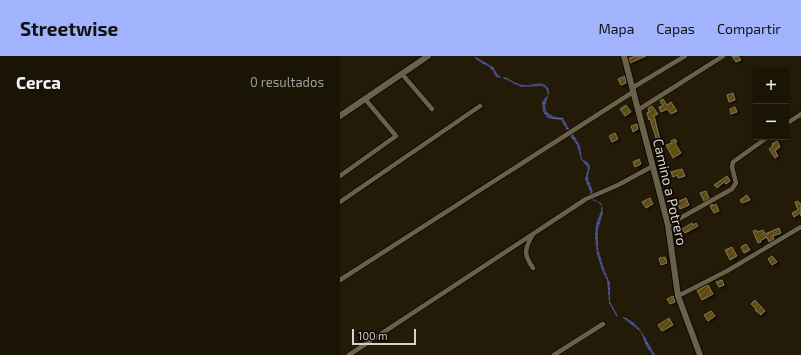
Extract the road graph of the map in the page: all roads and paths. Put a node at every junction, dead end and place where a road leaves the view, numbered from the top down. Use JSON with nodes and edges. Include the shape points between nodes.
{"nodes":[{"id":1,"x":428,"y":56,"type":"edge"},
{"id":2,"x":624,"y":56,"type":"edge"},
{"id":3,"x":685,"y":56,"type":"edge"},
{"id":4,"x":723,"y":56,"type":"edge"},
{"id":5,"x":402,"y":74,"type":"junction"},
{"id":6,"x":633,"y":90,"type":"junction"},
{"id":7,"x":365,"y":99,"type":"junction"},
{"id":8,"x":480,"y":106,"type":"dead end"},
{"id":9,"x":432,"y":109,"type":"dead end"},
{"id":10,"x":638,"y":110,"type":"junction"},
{"id":11,"x":801,"y":114,"type":"edge"},
{"id":12,"x":340,"y":116,"type":"edge"},
{"id":13,"x":789,"y":122,"type":"edge"},
{"id":14,"x":764,"y":140,"type":"edge"},
{"id":15,"x":653,"y":166,"type":"junction"},
{"id":16,"x":340,"y":176,"type":"edge"},
{"id":17,"x":340,"y":202,"type":"edge"},
{"id":18,"x":668,"y":225,"type":"junction"},
{"id":19,"x":801,"y":226,"type":"edge"},
{"id":20,"x":534,"y":233,"type":"junction"},
{"id":21,"x":533,"y":268,"type":"dead end"},
{"id":22,"x":340,"y":280,"type":"edge"},
{"id":23,"x":678,"y":296,"type":"junction"},
{"id":24,"x":603,"y":324,"type":"dead end"},
{"id":25,"x":349,"y":355,"type":"edge"},
{"id":26,"x":554,"y":355,"type":"edge"},
{"id":27,"x":700,"y":355,"type":"edge"}],
"edges":[{"from":1,"to":5,"type":"street"},
{"from":2,"to":6,"type":"street","name":"Camino a Potrero"},
{"from":3,"to":6,"type":"street"},
{"from":4,"to":10,"type":"street"},
{"from":5,"to":7,"type":"street"},
{"from":5,"to":9,"type":"street"},
{"from":6,"to":10,"type":"street","name":"Camino a Potrero"},
{"from":6,"to":22,"type":"street"},
{"from":7,"to":12,"type":"street"},
{"from":7,"to":16,"type":"street","via":[[396,136]]},
{"from":8,"to":17,"type":"street"},
{"from":10,"to":15,"type":"street","name":"Camino a Potrero"},
{"from":11,"to":13,"type":"street"},
{"from":14,"to":18,"type":"street","via":[[733,162],[736,183],[732,189]]},
{"from":15,"to":18,"type":"street","name":"Camino a Potrero"},
{"from":15,"to":20,"type":"street","via":[[602,193],[586,198]]},
{"from":18,"to":23,"type":"street","name":"Camino a Potrero"},
{"from":19,"to":23,"type":"street","via":[[727,271]]},
{"from":20,"to":21,"type":"street","via":[[526,247],[527,260]]},
{"from":20,"to":25,"type":"street"},
{"from":23,"to":27,"type":"street","name":"Camino a Potrero"},
{"from":24,"to":26,"type":"street"}]}
